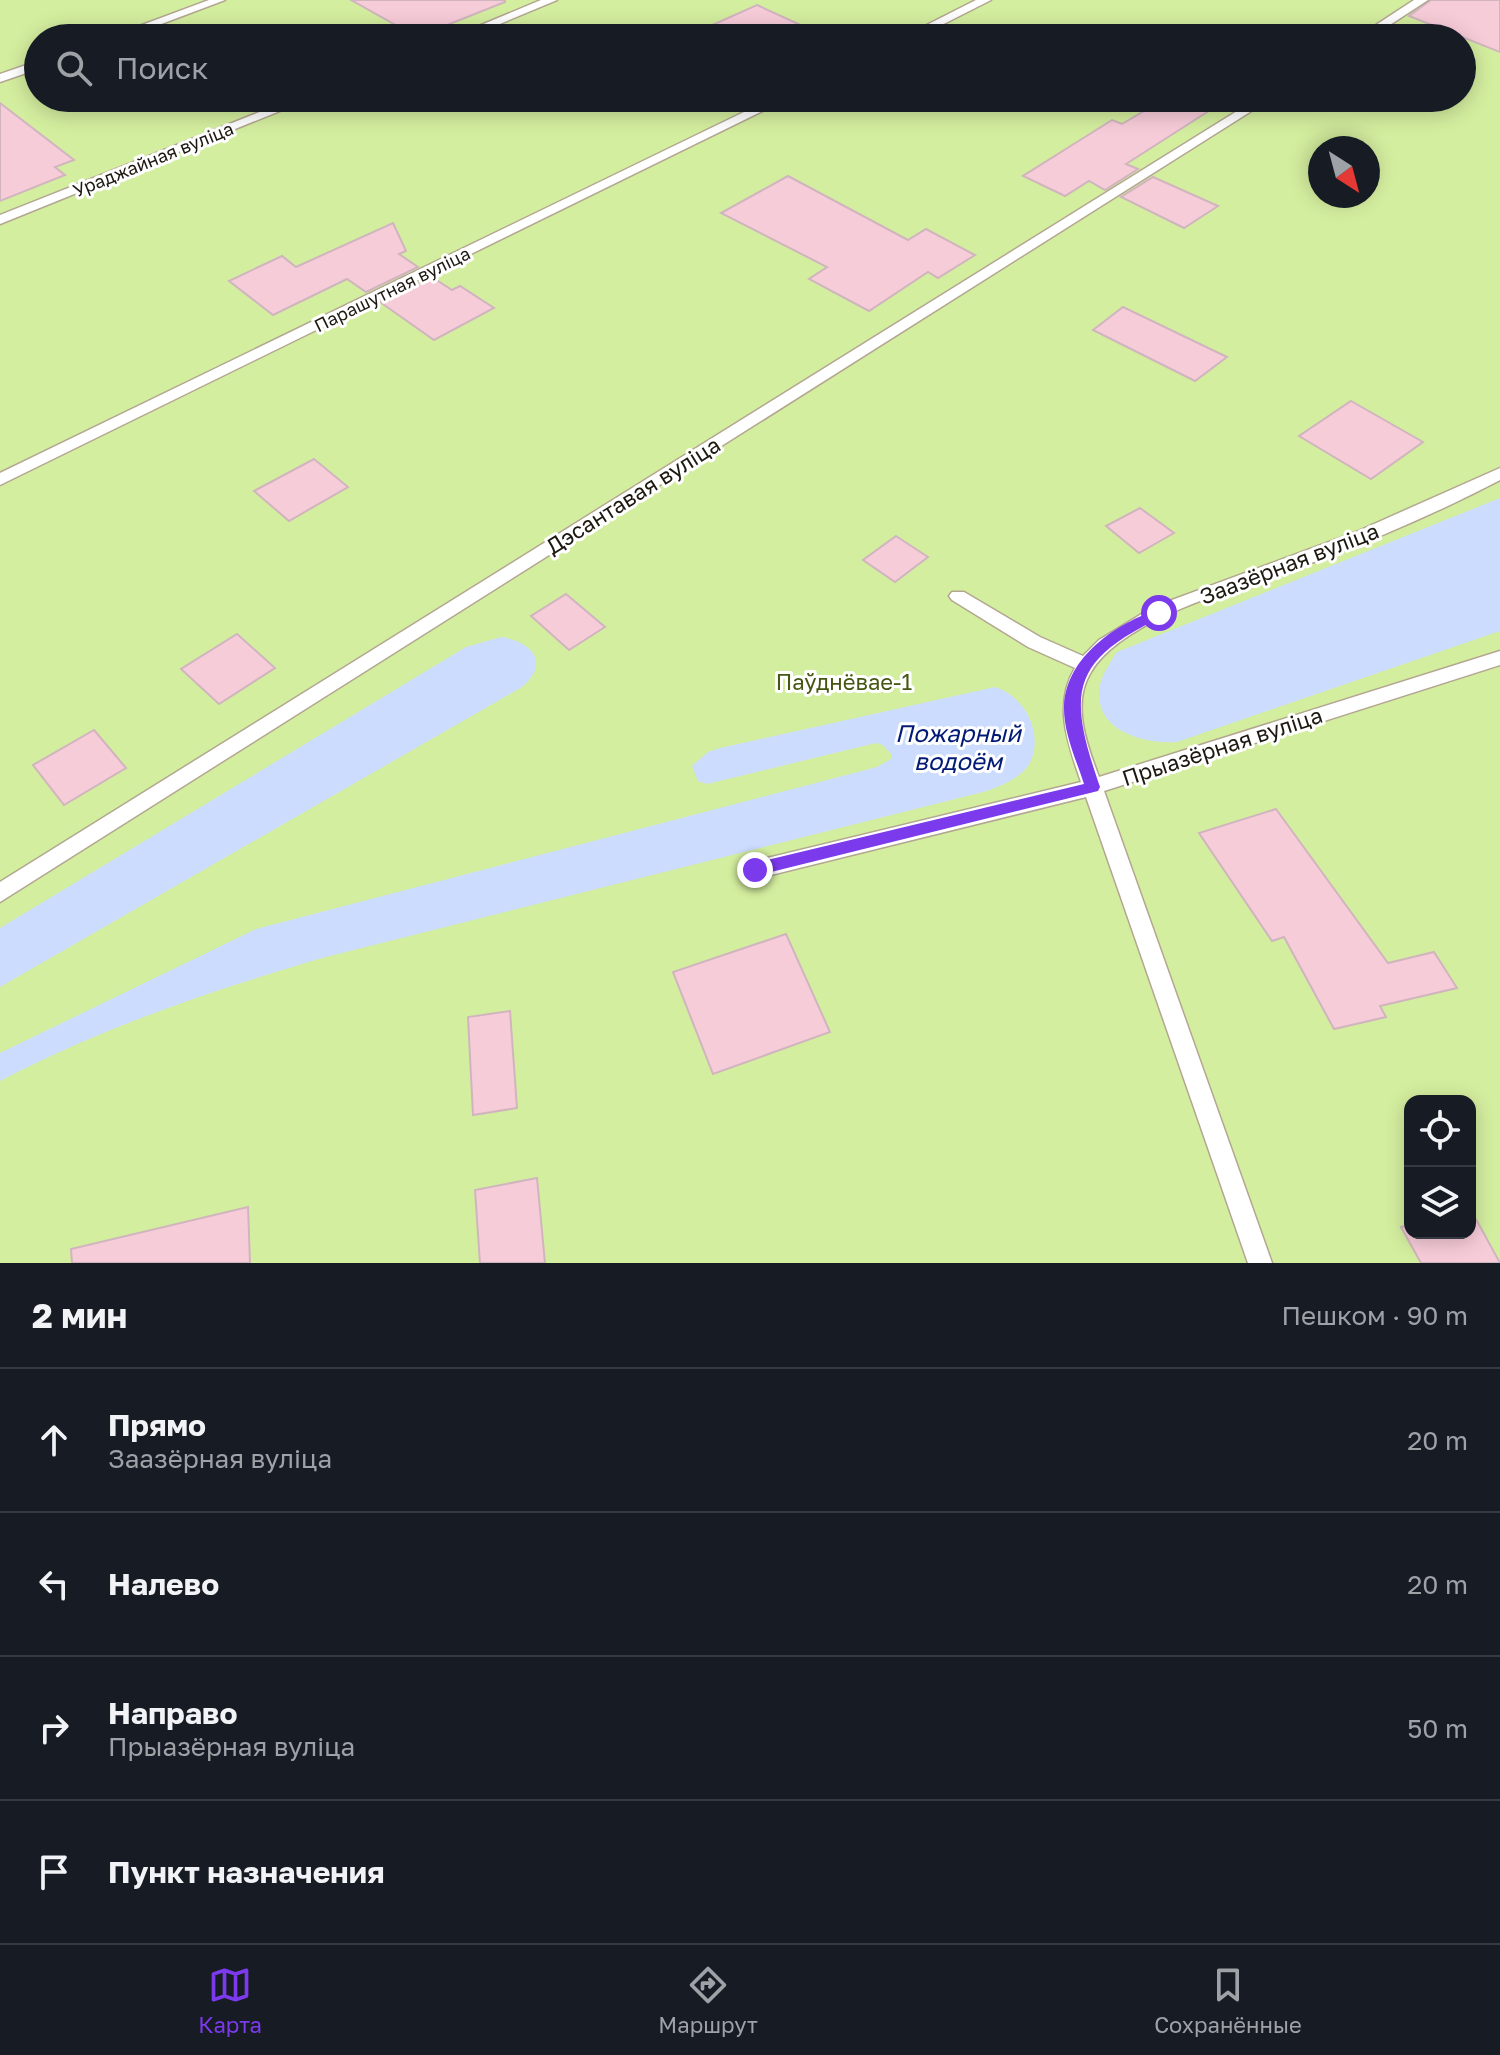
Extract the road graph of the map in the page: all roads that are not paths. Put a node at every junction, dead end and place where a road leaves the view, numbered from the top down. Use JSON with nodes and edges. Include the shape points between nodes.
{"nodes":[{"id":1,"x":219,"y":0,"type":"edge"},
{"id":2,"x":551,"y":0,"type":"edge"},
{"id":3,"x":985,"y":0,"type":"edge"},
{"id":4,"x":1422,"y":0,"type":"edge"},
{"id":5,"x":152,"y":24,"type":"edge"},
{"id":6,"x":491,"y":24,"type":"edge"},
{"id":7,"x":936,"y":24,"type":"edge"},
{"id":8,"x":1384,"y":24,"type":"edge"},
{"id":9,"x":24,"y":70,"type":"edge"},
{"id":10,"x":0,"y":78,"type":"edge"},
{"id":11,"x":271,"y":112,"type":"edge"},
{"id":12,"x":754,"y":112,"type":"edge"},
{"id":13,"x":1244,"y":112,"type":"edge"},
{"id":14,"x":0,"y":220,"type":"edge"},
{"id":15,"x":1500,"y":473,"type":"edge"},
{"id":16,"x":0,"y":480,"type":"edge"},
{"id":17,"x":958,"y":596,"type":"dead end"},
{"id":18,"x":1500,"y":658,"type":"edge"},
{"id":19,"x":1086,"y":665,"type":"junction"},
{"id":20,"x":1093,"y":787,"type":"junction"},
{"id":21,"x":755,"y":870,"type":"dead end"},
{"id":22,"x":0,"y":893,"type":"edge"},
{"id":23,"x":1260,"y":1263,"type":"edge"}],
"edges":[{"from":1,"to":5,"type":"lane"},
{"from":2,"to":6,"type":"lane"},
{"from":3,"to":7,"type":"lane"},
{"from":4,"to":8,"type":"lane"},
{"from":9,"to":10,"type":"lane"},
{"from":11,"to":14,"type":"lane","name":"Ураджайная вуліца"},
{"from":12,"to":16,"type":"lane","name":"Парашутная вуліца"},
{"from":13,"to":22,"type":"lane","name":"Дэсантавая вуліца"},
{"from":15,"to":19,"type":"lane","name":"Заазёрная вуліца","via":[[1377,530],[1139,623],[1105,644]]},
{"from":17,"to":19,"type":"lane","via":[[1034,642]]},
{"from":18,"to":20,"type":"lane","name":"Прыазёрная вуліца"},
{"from":19,"to":20,"type":"lane","via":[[1071,706],[1074,734]]},
{"from":20,"to":21,"type":"lane","name":"Прыазёрная вуліца"},
{"from":20,"to":23,"type":"lane"}]}
